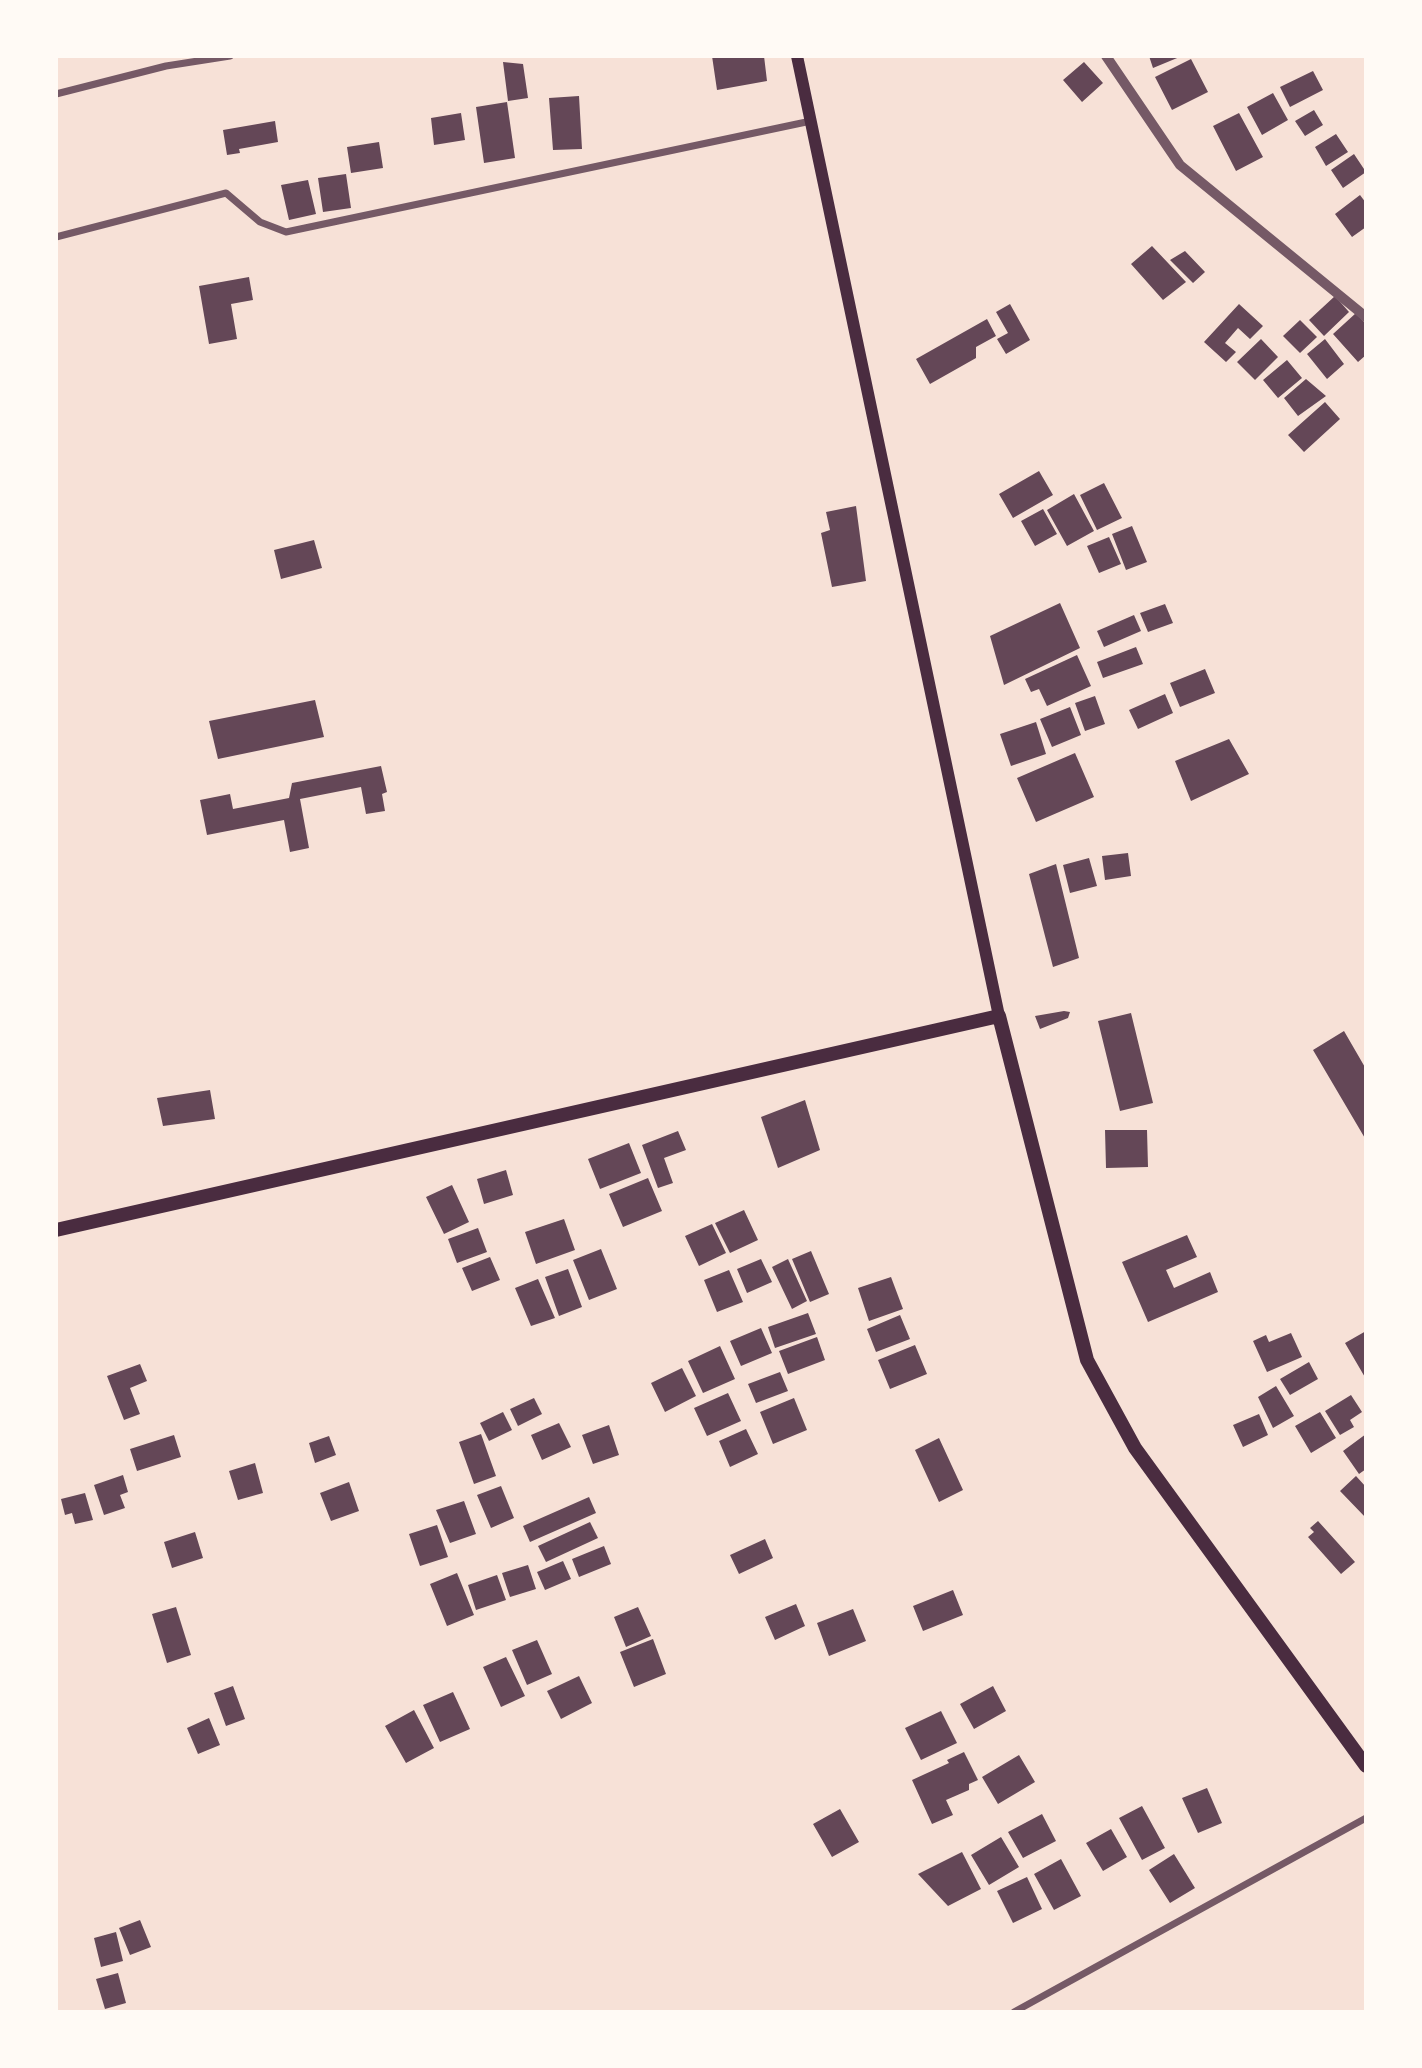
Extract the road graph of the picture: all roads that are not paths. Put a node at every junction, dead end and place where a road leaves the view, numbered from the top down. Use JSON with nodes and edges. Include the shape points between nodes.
{"nodes":[{"id":1,"x":230,"y":56,"type":"edge"},
{"id":2,"x":797,"y":56,"type":"edge"},
{"id":3,"x":1106,"y":56,"type":"edge"},
{"id":4,"x":56,"y":94,"type":"edge"},
{"id":5,"x":811,"y":121,"type":"junction"},
{"id":6,"x":56,"y":237,"type":"edge"},
{"id":7,"x":1366,"y":317,"type":"edge"},
{"id":8,"x":999,"y":1016,"type":"junction"},
{"id":9,"x":56,"y":1230,"type":"edge"},
{"id":10,"x":1366,"y":1766,"type":"edge"},
{"id":11,"x":1366,"y":1818,"type":"edge"},
{"id":12,"x":1014,"y":2012,"type":"edge"}],
"edges":[{"from":1,"to":4,"type":"street","via":[[166,66]]},
{"from":2,"to":5,"type":"main road"},
{"from":3,"to":7,"type":"street","via":[[1180,165]]},
{"from":5,"to":6,"type":"street","via":[[286,232],[260,222],[226,193]]},
{"from":5,"to":8,"type":"main road"},
{"from":8,"to":9,"type":"highway"},
{"from":8,"to":10,"type":"highway","via":[[1087,1360],[1135,1448]]},
{"from":11,"to":12,"type":"street"}]}
